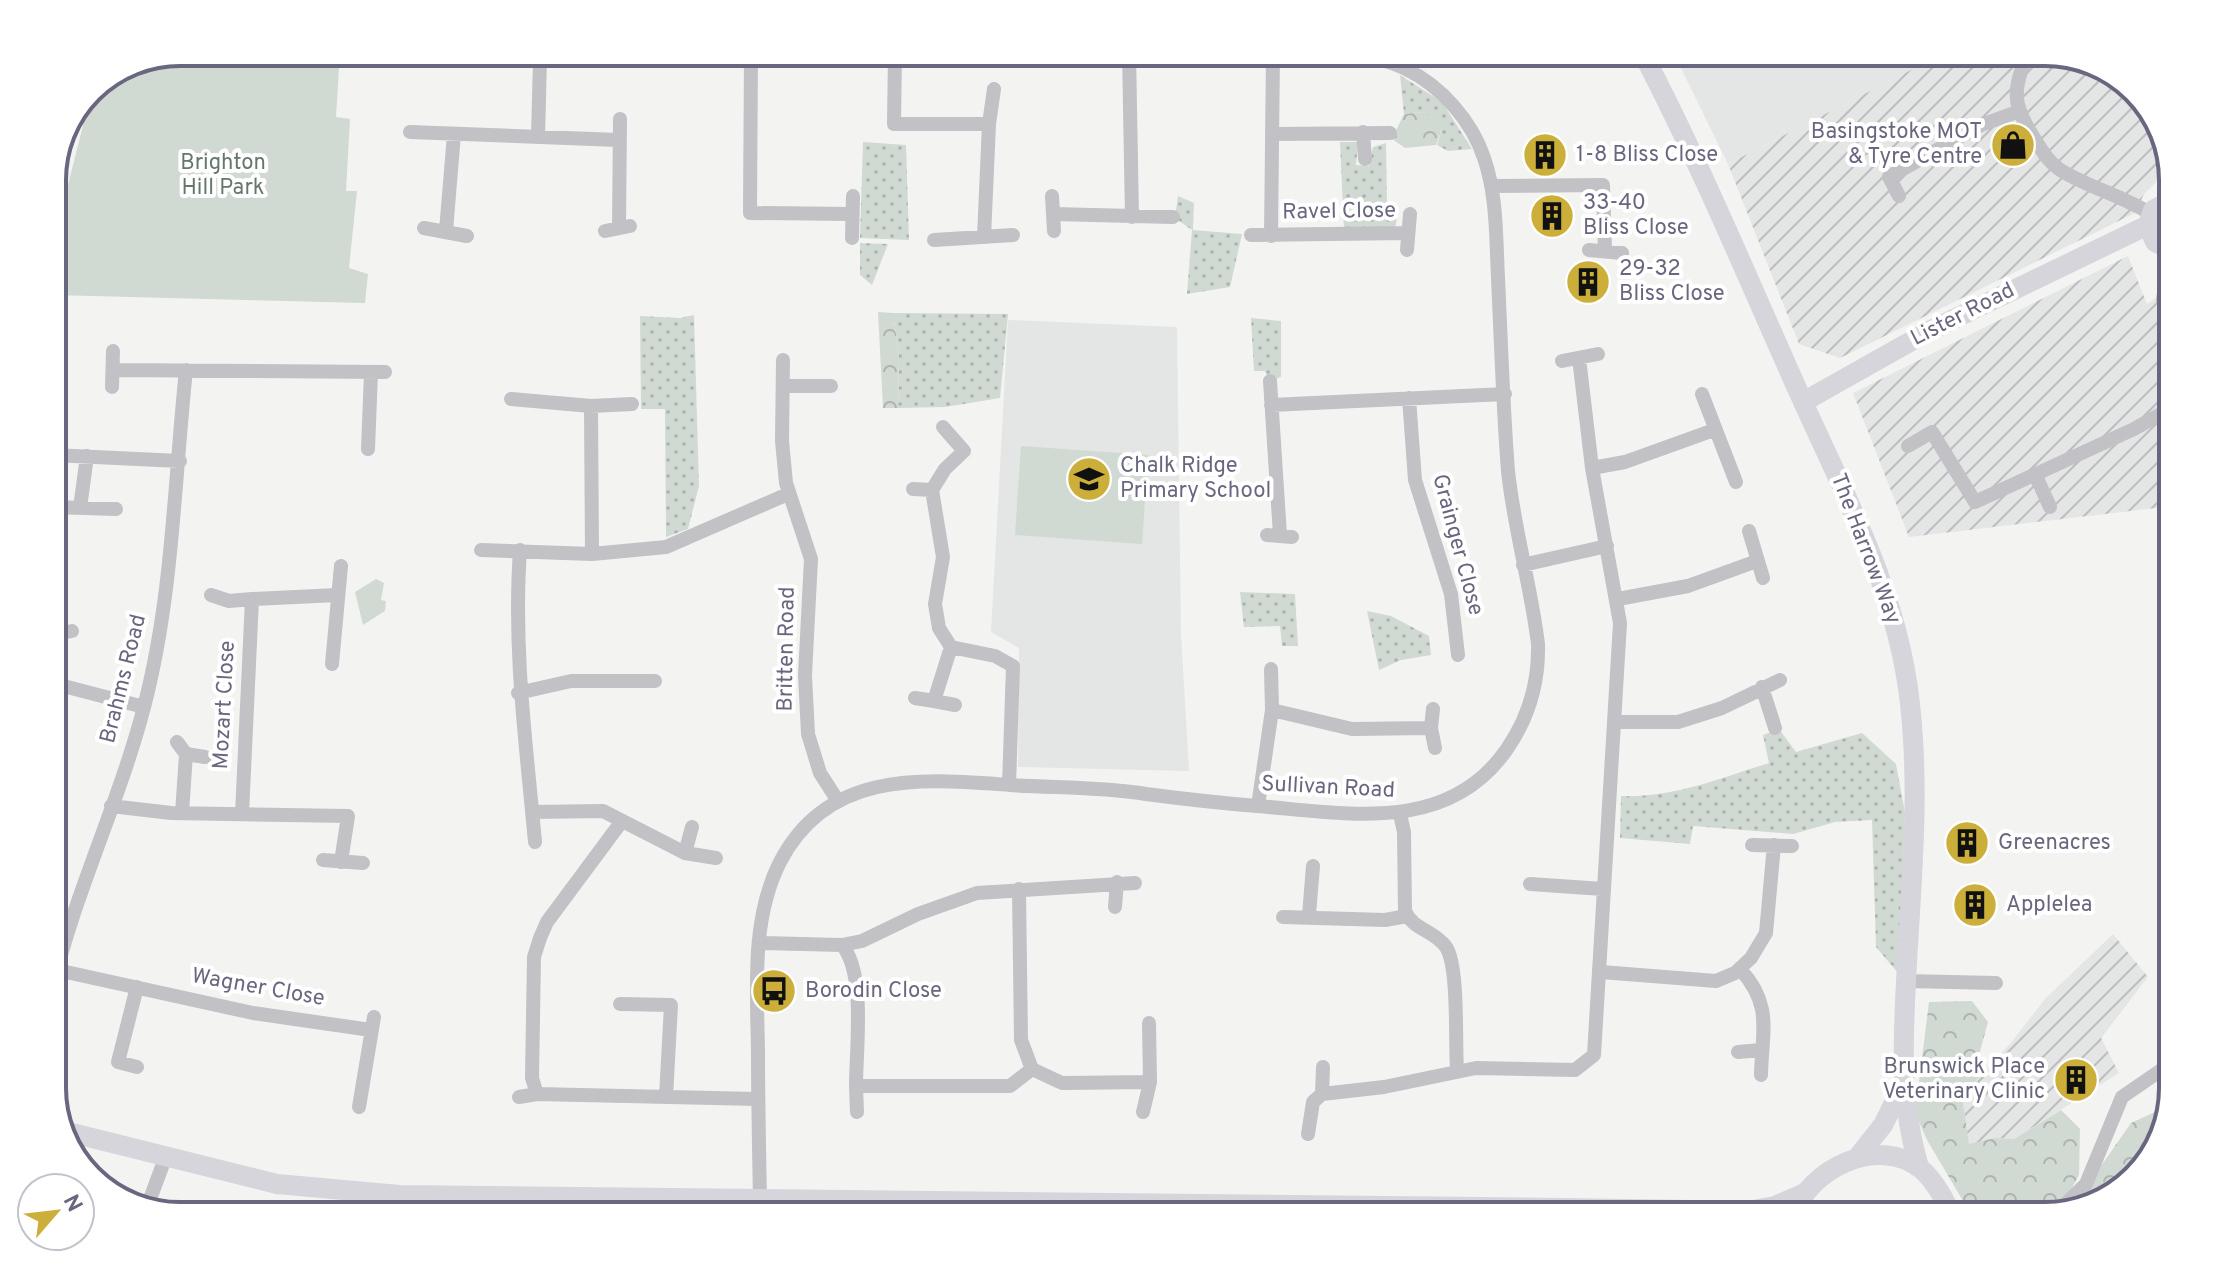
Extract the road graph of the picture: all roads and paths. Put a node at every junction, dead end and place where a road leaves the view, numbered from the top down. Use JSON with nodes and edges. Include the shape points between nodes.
{"nodes":[{"id":1,"x":540,"y":66,"type":"edge"},
{"id":2,"x":751,"y":66,"type":"edge"},
{"id":3,"x":895,"y":66,"type":"edge"},
{"id":4,"x":1129,"y":66,"type":"edge"},
{"id":5,"x":1273,"y":66,"type":"edge"},
{"id":6,"x":1396,"y":66,"type":"edge"},
{"id":7,"x":1412,"y":66,"type":"edge"},
{"id":8,"x":1648,"y":66,"type":"edge"},
{"id":9,"x":2022,"y":66,"type":"edge"},
{"id":10,"x":1409,"y":70,"type":"junction"},
{"id":11,"x":994,"y":89,"type":"dead end"},
{"id":12,"x":2017,"y":112,"type":"junction"},
{"id":13,"x":620,"y":119,"type":"dead end"},
{"id":14,"x":989,"y":124,"type":"junction"},
{"id":15,"x":410,"y":132,"type":"dead end"},
{"id":16,"x":1363,"y":132,"type":"junction"},
{"id":17,"x":1390,"y":133,"type":"dead end"},
{"id":18,"x":454,"y":134,"type":"junction"},
{"id":19,"x":1273,"y":134,"type":"junction"},
{"id":20,"x":538,"y":137,"type":"junction"},
{"id":21,"x":618,"y":140,"type":"junction"},
{"id":22,"x":1365,"y":159,"type":"dead end"},
{"id":23,"x":1491,"y":186,"type":"junction"},
{"id":24,"x":853,"y":196,"type":"dead end"},
{"id":25,"x":1052,"y":196,"type":"dead end"},
{"id":26,"x":1899,"y":196,"type":"dead end"},
{"id":27,"x":852,"y":214,"type":"junction"},
{"id":28,"x":1053,"y":214,"type":"junction"},
{"id":29,"x":1410,"y":214,"type":"dead end"},
{"id":30,"x":1132,"y":217,"type":"junction"},
{"id":31,"x":1173,"y":217,"type":"dead end"},
{"id":32,"x":424,"y":228,"type":"dead end"},
{"id":33,"x":618,"y":228,"type":"dead end"},
{"id":34,"x":2159,"y":229,"type":"edge"},
{"id":35,"x":2159,"y":230,"type":"edge"},
{"id":36,"x":446,"y":231,"type":"junction"},
{"id":37,"x":1054,"y":231,"type":"dead end"},
{"id":38,"x":1408,"y":233,"type":"junction"},
{"id":39,"x":1013,"y":235,"type":"dead end"},
{"id":40,"x":1251,"y":235,"type":"dead end"},
{"id":41,"x":467,"y":236,"type":"dead end"},
{"id":42,"x":1271,"y":236,"type":"junction"},
{"id":43,"x":984,"y":237,"type":"junction"},
{"id":44,"x":852,"y":238,"type":"dead end"},
{"id":45,"x":934,"y":240,"type":"dead end"},
{"id":46,"x":1407,"y":250,"type":"dead end"},
{"id":47,"x":1589,"y":250,"type":"dead end"},
{"id":48,"x":1605,"y":251,"type":"junction"},
{"id":49,"x":1622,"y":253,"type":"dead end"},
{"id":50,"x":113,"y":351,"type":"dead end"},
{"id":51,"x":1598,"y":354,"type":"dead end"},
{"id":52,"x":1579,"y":358,"type":"junction"},
{"id":53,"x":783,"y":360,"type":"dead end"},
{"id":54,"x":1562,"y":361,"type":"dead end"},
{"id":55,"x":113,"y":370,"type":"junction"},
{"id":56,"x":186,"y":370,"type":"junction"},
{"id":57,"x":1270,"y":381,"type":"dead end"},
{"id":58,"x":784,"y":386,"type":"junction"},
{"id":59,"x":831,"y":386,"type":"dead end"},
{"id":60,"x":112,"y":387,"type":"dead end"},
{"id":61,"x":1505,"y":394,"type":"junction"},
{"id":62,"x":1702,"y":394,"type":"dead end"},
{"id":63,"x":1409,"y":398,"type":"junction"},
{"id":64,"x":511,"y":399,"type":"dead end"},
{"id":65,"x":1803,"y":402,"type":"junction"},
{"id":66,"x":632,"y":404,"type":"dead end"},
{"id":67,"x":1271,"y":405,"type":"junction"},
{"id":68,"x":591,"y":406,"type":"junction"},
{"id":69,"x":2159,"y":415,"type":"edge"},
{"id":70,"x":943,"y":427,"type":"dead end"},
{"id":71,"x":1714,"y":430,"type":"junction"},
{"id":72,"x":1908,"y":446,"type":"dead end"},
{"id":73,"x":368,"y":449,"type":"dead end"},
{"id":74,"x":66,"y":455,"type":"edge"},
{"id":75,"x":87,"y":456,"type":"junction"},
{"id":76,"x":180,"y":461,"type":"junction"},
{"id":77,"x":1592,"y":468,"type":"junction"},
{"id":78,"x":2035,"y":474,"type":"junction"},
{"id":79,"x":1736,"y":482,"type":"dead end"},
{"id":80,"x":913,"y":489,"type":"dead end"},
{"id":81,"x":932,"y":490,"type":"junction"},
{"id":82,"x":788,"y":494,"type":"junction"},
{"id":83,"x":2050,"y":507,"type":"dead end"},
{"id":84,"x":66,"y":508,"type":"edge"},
{"id":85,"x":80,"y":508,"type":"junction"},
{"id":86,"x":116,"y":509,"type":"dead end"},
{"id":87,"x":1749,"y":531,"type":"dead end"},
{"id":88,"x":1280,"y":536,"type":"dead end"},
{"id":89,"x":1607,"y":546,"type":"junction"},
{"id":90,"x":481,"y":550,"type":"dead end"},
{"id":91,"x":520,"y":550,"type":"junction"},
{"id":92,"x":592,"y":554,"type":"junction"},
{"id":93,"x":1757,"y":561,"type":"junction"},
{"id":94,"x":1523,"y":565,"type":"junction"},
{"id":95,"x":341,"y":566,"type":"dead end"},
{"id":96,"x":1763,"y":578,"type":"dead end"},
{"id":97,"x":211,"y":595,"type":"dead end"},
{"id":98,"x":337,"y":595,"type":"junction"},
{"id":99,"x":252,"y":599,"type":"junction"},
{"id":100,"x":1618,"y":599,"type":"junction"},
{"id":101,"x":72,"y":631,"type":"dead end"},
{"id":102,"x":66,"y":632,"type":"edge"},
{"id":103,"x":951,"y":647,"type":"junction"},
{"id":104,"x":1458,"y":655,"type":"dead end"},
{"id":105,"x":332,"y":664,"type":"dead end"},
{"id":106,"x":1271,"y":669,"type":"dead end"},
{"id":107,"x":1780,"y":680,"type":"dead end"},
{"id":108,"x":655,"y":681,"type":"dead end"},
{"id":109,"x":66,"y":687,"type":"edge"},
{"id":110,"x":1762,"y":687,"type":"junction"},
{"id":111,"x":518,"y":693,"type":"junction"},
{"id":112,"x":915,"y":698,"type":"dead end"},
{"id":113,"x":934,"y":701,"type":"junction"},
{"id":114,"x":955,"y":705,"type":"dead end"},
{"id":115,"x":144,"y":707,"type":"junction"},
{"id":116,"x":1433,"y":709,"type":"dead end"},
{"id":117,"x":1272,"y":710,"type":"junction"},
{"id":118,"x":1615,"y":722,"type":"junction"},
{"id":119,"x":1431,"y":728,"type":"junction"},
{"id":120,"x":1775,"y":728,"type":"dead end"},
{"id":121,"x":1435,"y":748,"type":"dead end"},
{"id":122,"x":205,"y":757,"type":"dead end"},
{"id":123,"x":1009,"y":785,"type":"junction"},
{"id":124,"x":838,"y":801,"type":"junction"},
{"id":125,"x":111,"y":806,"type":"junction"},
{"id":126,"x":1258,"y":806,"type":"junction"},
{"id":127,"x":532,"y":812,"type":"junction"},
{"id":128,"x":182,"y":813,"type":"junction"},
{"id":129,"x":242,"y":814,"type":"junction"},
{"id":130,"x":1400,"y":814,"type":"junction"},
{"id":131,"x":622,"y":821,"type":"junction"},
{"id":132,"x":692,"y":827,"type":"dead end"},
{"id":133,"x":535,"y":842,"type":"dead end"},
{"id":134,"x":1752,"y":845,"type":"dead end"},
{"id":135,"x":1774,"y":845,"type":"junction"},
{"id":136,"x":1792,"y":846,"type":"dead end"},
{"id":137,"x":685,"y":853,"type":"junction"},
{"id":138,"x":716,"y":858,"type":"dead end"},
{"id":139,"x":323,"y":860,"type":"dead end"},
{"id":140,"x":341,"y":862,"type":"junction"},
{"id":141,"x":363,"y":863,"type":"dead end"},
{"id":142,"x":1313,"y":866,"type":"dead end"},
{"id":143,"x":1117,"y":882,"type":"junction"},
{"id":144,"x":1135,"y":883,"type":"dead end"},
{"id":145,"x":1530,"y":884,"type":"dead end"},
{"id":146,"x":1019,"y":889,"type":"junction"},
{"id":147,"x":1603,"y":889,"type":"junction"},
{"id":148,"x":1115,"y":907,"type":"dead end"},
{"id":149,"x":1309,"y":915,"type":"junction"},
{"id":150,"x":1407,"y":916,"type":"junction"},
{"id":151,"x":1283,"y":917,"type":"dead end"},
{"id":152,"x":66,"y":939,"type":"edge"},
{"id":153,"x":759,"y":943,"type":"junction"},
{"id":154,"x":842,"y":945,"type":"junction"},
{"id":155,"x":1740,"y":969,"type":"junction"},
{"id":156,"x":66,"y":972,"type":"edge"},
{"id":157,"x":1601,"y":972,"type":"junction"},
{"id":158,"x":1906,"y":981,"type":"junction"},
{"id":159,"x":1996,"y":983,"type":"dead end"},
{"id":160,"x":137,"y":987,"type":"junction"},
{"id":161,"x":620,"y":1004,"type":"dead end"},
{"id":162,"x":1149,"y":1023,"type":"dead end"},
{"id":163,"x":1762,"y":1050,"type":"junction"},
{"id":164,"x":1738,"y":1052,"type":"dead end"},
{"id":165,"x":137,"y":1067,"type":"dead end"},
{"id":166,"x":1323,"y":1067,"type":"dead end"},
{"id":167,"x":1032,"y":1069,"type":"junction"},
{"id":168,"x":1457,"y":1070,"type":"junction"},
{"id":169,"x":2159,"y":1072,"type":"edge"},
{"id":170,"x":1761,"y":1075,"type":"dead end"},
{"id":171,"x":1150,"y":1082,"type":"junction"},
{"id":172,"x":1902,"y":1085,"type":"junction"},
{"id":173,"x":856,"y":1086,"type":"junction"},
{"id":174,"x":537,"y":1094,"type":"junction"},
{"id":175,"x":1322,"y":1094,"type":"junction"},
{"id":176,"x":519,"y":1097,"type":"dead end"},
{"id":177,"x":666,"y":1097,"type":"junction"},
{"id":178,"x":758,"y":1099,"type":"junction"},
{"id":179,"x":359,"y":1107,"type":"dead end"},
{"id":180,"x":857,"y":1112,"type":"dead end"},
{"id":181,"x":1143,"y":1112,"type":"dead end"},
{"id":182,"x":76,"y":1134,"type":"edge"},
{"id":183,"x":1308,"y":1134,"type":"dead end"},
{"id":184,"x":166,"y":1156,"type":"junction"},
{"id":185,"x":1857,"y":1158,"type":"junction"},
{"id":186,"x":1919,"y":1167,"type":"junction"},
{"id":187,"x":1808,"y":1192,"type":"junction"},
{"id":188,"x":150,"y":1198,"type":"edge"},
{"id":189,"x":2073,"y":1198,"type":"edge"},
{"id":190,"x":760,"y":1200,"type":"junction"},
{"id":191,"x":802,"y":1202,"type":"edge"},
{"id":192,"x":1784,"y":1202,"type":"edge"},
{"id":193,"x":1802,"y":1202,"type":"edge"},
{"id":194,"x":1944,"y":1202,"type":"edge"}],
"edges":[{"from":1,"to":20,"type":"street"},
{"from":2,"to":27,"type":"street","via":[[750,213]]},
{"from":3,"to":14,"type":"street","via":[[894,131]]},
{"from":4,"to":30,"type":"street"},
{"from":5,"to":19,"type":"street","name":"Ravel Close"},
{"from":6,"to":10,"type":"street","name":"Sullivan Road"},
{"from":7,"to":10,"type":"street"},
{"from":8,"to":65,"type":"street","name":"The Harrow Way"},
{"from":9,"to":12,"type":"street"},
{"from":10,"to":23,"type":"street","name":"Sullivan Road","via":[[1448,99],[1465,120],[1484,156]]},
{"from":11,"to":14,"type":"street"},
{"from":12,"to":26,"type":"street","via":[[1981,125],[1889,177]]},
{"from":12,"to":34,"type":"street","via":[[2046,157],[2062,171]]},
{"from":13,"to":21,"type":"street"},
{"from":14,"to":43,"type":"street"},
{"from":15,"to":18,"type":"street"},
{"from":16,"to":17,"type":"street"},
{"from":16,"to":19,"type":"street"},
{"from":16,"to":22,"type":"street"},
{"from":18,"to":20,"type":"street"},
{"from":18,"to":36,"type":"street"},
{"from":19,"to":42,"type":"street","name":"Ravel Close"},
{"from":20,"to":21,"type":"street"},
{"from":21,"to":33,"type":"street"},
{"from":23,"to":48,"type":"street","via":[[1603,185]]},
{"from":23,"to":61,"type":"street","name":"Sullivan Road"},
{"from":24,"to":27,"type":"street"},
{"from":25,"to":28,"type":"street"},
{"from":27,"to":44,"type":"street"},
{"from":28,"to":30,"type":"street"},
{"from":28,"to":37,"type":"street"},
{"from":29,"to":38,"type":"street","name":"Ravel Close"},
{"from":30,"to":31,"type":"street"},
{"from":32,"to":36,"type":"street"},
{"from":35,"to":65,"type":"street","name":"Lister Road","via":[[2127,235],[1931,330]]},
{"from":36,"to":41,"type":"street"},
{"from":38,"to":42,"type":"street","name":"Ravel Close"},
{"from":38,"to":46,"type":"street","name":"Ravel Close"},
{"from":39,"to":43,"type":"street"},
{"from":40,"to":42,"type":"street","name":"Ravel Close"},
{"from":43,"to":45,"type":"street"},
{"from":47,"to":48,"type":"street"},
{"from":48,"to":49,"type":"street"},
{"from":50,"to":55,"type":"street"},
{"from":51,"to":52,"type":"street"},
{"from":52,"to":54,"type":"street"},
{"from":52,"to":77,"type":"street"},
{"from":53,"to":58,"type":"street","name":"Britten Road"},
{"from":55,"to":56,"type":"street"},
{"from":55,"to":60,"type":"street"},
{"from":56,"to":73,"type":"street","via":[[378,372]]},
{"from":56,"to":76,"type":"street","name":"Brahms Road"},
{"from":57,"to":67,"type":"street"},
{"from":58,"to":59,"type":"street"},
{"from":58,"to":82,"type":"street","name":"Britten Road","via":[[782,441]]},
{"from":61,"to":63,"type":"street"},
{"from":61,"to":94,"type":"street","name":"Sullivan Road","via":[[1508,471]]},
{"from":62,"to":71,"type":"street"},
{"from":63,"to":67,"type":"street"},
{"from":63,"to":104,"type":"street","name":"Grainger Close","via":[[1415,480],[1451,594]]},
{"from":64,"to":68,"type":"street"},
{"from":65,"to":158,"type":"street","name":"The Harrow Way","via":[[1874,560],[1907,681],[1916,794]]},
{"from":66,"to":68,"type":"street"},
{"from":67,"to":88,"type":"street"},
{"from":68,"to":92,"type":"street"},
{"from":69,"to":78,"type":"street"},
{"from":70,"to":81,"type":"street","via":[[964,451]]},
{"from":71,"to":77,"type":"street","via":[[1625,462]]},
{"from":71,"to":79,"type":"street"},
{"from":72,"to":78,"type":"street","via":[[1932,432],[1975,502]]},
{"from":74,"to":75,"type":"street"},
{"from":75,"to":76,"type":"street"},
{"from":75,"to":85,"type":"street"},
{"from":76,"to":115,"type":"street","name":"Brahms Road","via":[[163,621]]},
{"from":77,"to":89,"type":"street"},
{"from":78,"to":83,"type":"street"},
{"from":80,"to":81,"type":"street"},
{"from":81,"to":103,"type":"street","via":[[943,557],[935,604],[939,628]]},
{"from":82,"to":92,"type":"street","via":[[666,547]]},
{"from":82,"to":124,"type":"street","name":"Britten Road","via":[[811,559],[805,675],[808,734],[820,773]]},
{"from":84,"to":85,"type":"street"},
{"from":85,"to":86,"type":"street"},
{"from":87,"to":93,"type":"street"},
{"from":89,"to":94,"type":"street"},
{"from":89,"to":100,"type":"street"},
{"from":90,"to":91,"type":"street"},
{"from":91,"to":92,"type":"street"},
{"from":91,"to":111,"type":"street"},
{"from":93,"to":96,"type":"street"},
{"from":93,"to":100,"type":"street","via":[[1688,586]]},
{"from":94,"to":130,"type":"street","name":"Sullivan Road","via":[[1538,668],[1524,721],[1502,757],[1476,783],[1429,807]]},
{"from":95,"to":98,"type":"street"},
{"from":97,"to":99,"type":"street","via":[[229,601]]},
{"from":98,"to":99,"type":"street"},
{"from":98,"to":105,"type":"street"},
{"from":99,"to":129,"type":"street","name":"Mozart Close"},
{"from":100,"to":118,"type":"street"},
{"from":101,"to":102,"type":"street"},
{"from":103,"to":113,"type":"street"},
{"from":103,"to":123,"type":"street","via":[[995,656],[1013,666]]},
{"from":106,"to":117,"type":"street"},
{"from":107,"to":110,"type":"street"},
{"from":108,"to":111,"type":"street","via":[[571,681]]},
{"from":109,"to":115,"type":"street"},
{"from":110,"to":118,"type":"street","via":[[1678,722]]},
{"from":110,"to":120,"type":"street"},
{"from":111,"to":127,"type":"street"},
{"from":112,"to":113,"type":"street"},
{"from":113,"to":114,"type":"street"},
{"from":115,"to":125,"type":"street","name":"Brahms Road"},
{"from":116,"to":119,"type":"street"},
{"from":117,"to":119,"type":"street","via":[[1352,729]]},
{"from":117,"to":126,"type":"street"},
{"from":118,"to":147,"type":"street"},
{"from":119,"to":121,"type":"street"},
{"from":122,"to":128,"type":"street","name":"Mozart Close","via":[[182,748]]},
{"from":123,"to":124,"type":"street","name":"Sullivan Road","via":[[916,780],[882,785]]},
{"from":123,"to":126,"type":"street","name":"Sullivan Road"},
{"from":124,"to":153,"type":"street","name":"Sullivan Road","via":[[809,824],[781,859],[770,883]]},
{"from":125,"to":128,"type":"street"},
{"from":125,"to":152,"type":"street","name":"Brahms Road"},
{"from":126,"to":130,"type":"street","name":"Sullivan Road","via":[[1360,816]]},
{"from":127,"to":131,"type":"street","via":[[603,811]]},
{"from":127,"to":133,"type":"street"},
{"from":128,"to":129,"type":"street"},
{"from":129,"to":140,"type":"street","via":[[348,816]]},
{"from":130,"to":150,"type":"street"},
{"from":131,"to":137,"type":"street"},
{"from":131,"to":174,"type":"street","via":[[547,922],[534,957],[532,1078]]},
{"from":132,"to":137,"type":"street"},
{"from":134,"to":135,"type":"street"},
{"from":135,"to":136,"type":"street"},
{"from":135,"to":155,"type":"street","via":[[1766,933]]},
{"from":137,"to":138,"type":"street"},
{"from":139,"to":140,"type":"street"},
{"from":140,"to":141,"type":"street"},
{"from":142,"to":149,"type":"street"},
{"from":143,"to":144,"type":"street"},
{"from":143,"to":146,"type":"street"},
{"from":143,"to":148,"type":"street"},
{"from":145,"to":147,"type":"street"},
{"from":146,"to":154,"type":"street","via":[[951,900]]},
{"from":146,"to":167,"type":"street","via":[[1021,1040]]},
{"from":147,"to":157,"type":"street"},
{"from":149,"to":150,"type":"street","via":[[1385,920]]},
{"from":149,"to":151,"type":"street"},
{"from":150,"to":168,"type":"street","via":[[1443,943],[1453,963]]},
{"from":153,"to":154,"type":"street"},
{"from":153,"to":178,"type":"street","name":"Sullivan Road"},
{"from":154,"to":173,"type":"street","via":[[856,974]]},
{"from":155,"to":157,"type":"street","via":[[1716,981]]},
{"from":155,"to":163,"type":"street","via":[[1759,996],[1765,1017]]},
{"from":156,"to":160,"type":"street","name":"Wagner Close"},
{"from":157,"to":168,"type":"street","via":[[1594,1055],[1587,1064],[1575,1070]]},
{"from":158,"to":159,"type":"street"},
{"from":158,"to":172,"type":"street","name":"The Harrow Way"},
{"from":160,"to":165,"type":"street","via":[[118,1062]]},
{"from":160,"to":179,"type":"street","name":"Wagner Close","via":[[253,1013],[372,1024]]},
{"from":161,"to":177,"type":"street","via":[[671,1005]]},
{"from":162,"to":171,"type":"street"},
{"from":163,"to":164,"type":"street"},
{"from":163,"to":170,"type":"street"},
{"from":166,"to":175,"type":"street"},
{"from":167,"to":171,"type":"street","via":[[1062,1083]]},
{"from":167,"to":173,"type":"street","via":[[1010,1086]]},
{"from":168,"to":175,"type":"street"},
{"from":169,"to":189,"type":"street","via":[[2122,1097],[2091,1175]]},
{"from":171,"to":181,"type":"street"},
{"from":172,"to":185,"type":"street","name":"The Harrow Way","via":[[1883,1125]]},
{"from":172,"to":186,"type":"street","name":"The Harrow Way"},
{"from":173,"to":180,"type":"street"},
{"from":174,"to":176,"type":"street"},
{"from":174,"to":177,"type":"street"},
{"from":175,"to":183,"type":"street","via":[[1313,1102]]},
{"from":177,"to":178,"type":"street"},
{"from":178,"to":190,"type":"street","name":"Sullivan Road"},
{"from":182,"to":184,"type":"street"},
{"from":184,"to":188,"type":"street"},
{"from":184,"to":190,"type":"street","via":[[277,1184],[347,1191]]},
{"from":185,"to":186,"type":"street","via":[[1887,1156]]},
{"from":185,"to":187,"type":"street","via":[[1832,1170]]},
{"from":186,"to":194,"type":"street"},
{"from":187,"to":192,"type":"street"},
{"from":187,"to":193,"type":"street"},
{"from":190,"to":191,"type":"street"}]}
